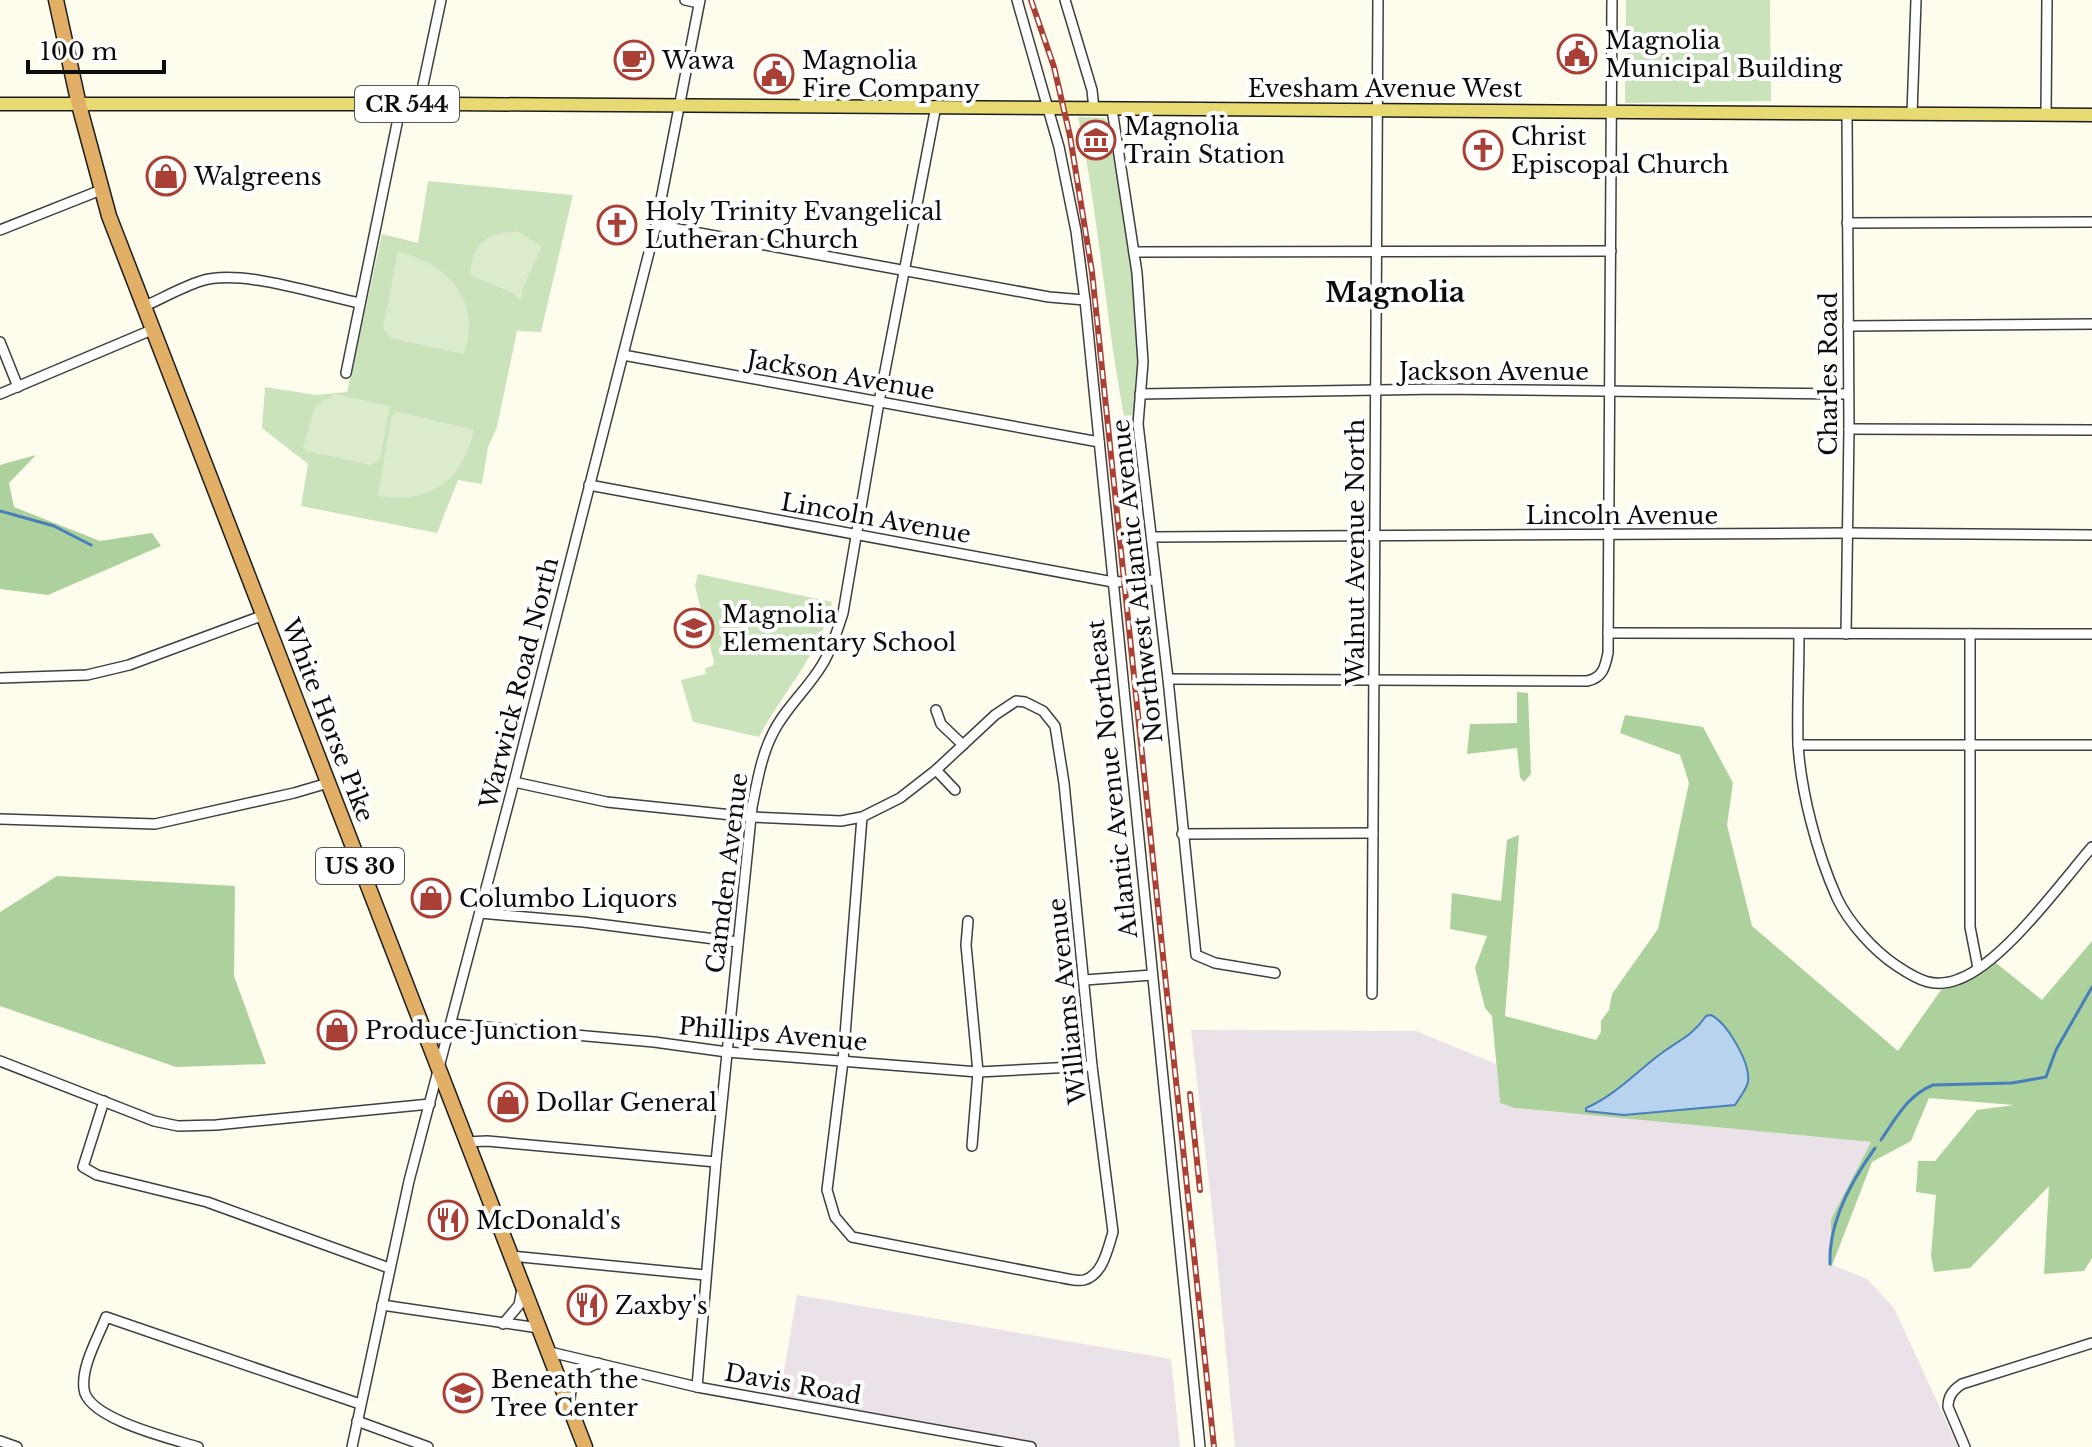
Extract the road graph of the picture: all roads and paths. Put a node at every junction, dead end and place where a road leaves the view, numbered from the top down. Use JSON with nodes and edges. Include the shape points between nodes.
{"nodes":[{"id":1,"x":56,"y":0,"type":"edge"},
{"id":2,"x":441,"y":0,"type":"edge"},
{"id":3,"x":685,"y":0,"type":"edge"},
{"id":4,"x":1017,"y":0,"type":"edge"},
{"id":5,"x":1065,"y":0,"type":"edge"},
{"id":6,"x":1378,"y":0,"type":"edge"},
{"id":7,"x":1612,"y":0,"type":"edge"},
{"id":8,"x":1916,"y":0,"type":"edge"},
{"id":9,"x":2047,"y":0,"type":"edge"},
{"id":10,"x":700,"y":2,"type":"edge"},
{"id":11,"x":0,"y":104,"type":"edge"},
{"id":12,"x":401,"y":104,"type":"junction"},
{"id":13,"x":419,"y":104,"type":"junction"},
{"id":14,"x":79,"y":105,"type":"junction"},
{"id":15,"x":679,"y":106,"type":"junction"},
{"id":16,"x":936,"y":106,"type":"junction"},
{"id":17,"x":1050,"y":109,"type":"junction"},
{"id":18,"x":1094,"y":109,"type":"junction"},
{"id":19,"x":1112,"y":109,"type":"junction"},
{"id":20,"x":1612,"y":110,"type":"junction"},
{"id":21,"x":1378,"y":111,"type":"junction"},
{"id":22,"x":1847,"y":114,"type":"junction"},
{"id":23,"x":1912,"y":114,"type":"junction"},
{"id":24,"x":2046,"y":115,"type":"junction"},
{"id":25,"x":2092,"y":115,"type":"edge"},
{"id":26,"x":101,"y":190,"type":"junction"},
{"id":27,"x":2092,"y":222,"type":"edge"},
{"id":28,"x":1847,"y":223,"type":"junction"},
{"id":29,"x":656,"y":225,"type":"junction"},
{"id":30,"x":0,"y":230,"type":"edge"},
{"id":31,"x":1377,"y":251,"type":"junction"},
{"id":32,"x":1611,"y":251,"type":"junction"},
{"id":33,"x":1134,"y":252,"type":"junction"},
{"id":34,"x":904,"y":270,"type":"junction"},
{"id":35,"x":1085,"y":300,"type":"junction"},
{"id":36,"x":360,"y":303,"type":"junction"},
{"id":37,"x":145,"y":306,"type":"junction"},
{"id":38,"x":2092,"y":324,"type":"edge"},
{"id":39,"x":1848,"y":326,"type":"junction"},
{"id":40,"x":154,"y":329,"type":"junction"},
{"id":41,"x":0,"y":342,"type":"edge"},
{"id":42,"x":623,"y":355,"type":"junction"},
{"id":43,"x":346,"y":373,"type":"dead end"},
{"id":44,"x":18,"y":387,"type":"junction"},
{"id":45,"x":1376,"y":390,"type":"junction"},
{"id":46,"x":1610,"y":392,"type":"junction"},
{"id":47,"x":0,"y":394,"type":"edge"},
{"id":48,"x":1140,"y":394,"type":"junction"},
{"id":49,"x":1848,"y":394,"type":"junction"},
{"id":50,"x":879,"y":402,"type":"junction"},
{"id":51,"x":1849,"y":429,"type":"junction"},
{"id":52,"x":2092,"y":430,"type":"edge"},
{"id":53,"x":1099,"y":442,"type":"junction"},
{"id":54,"x":589,"y":485,"type":"junction"},
{"id":55,"x":1847,"y":533,"type":"junction"},
{"id":56,"x":1609,"y":535,"type":"junction"},
{"id":57,"x":2092,"y":535,"type":"edge"},
{"id":58,"x":857,"y":536,"type":"junction"},
{"id":59,"x":1375,"y":536,"type":"junction"},
{"id":60,"x":1152,"y":537,"type":"junction"},
{"id":61,"x":1156,"y":580,"type":"junction"},
{"id":62,"x":1113,"y":582,"type":"junction"},
{"id":63,"x":264,"y":615,"type":"junction"},
{"id":64,"x":1608,"y":633,"type":"junction"},
{"id":65,"x":1799,"y":634,"type":"junction"},
{"id":66,"x":1846,"y":634,"type":"junction"},
{"id":67,"x":1970,"y":634,"type":"junction"},
{"id":68,"x":2092,"y":634,"type":"edge"},
{"id":69,"x":0,"y":678,"type":"edge"},
{"id":70,"x":1168,"y":679,"type":"junction"},
{"id":71,"x":1374,"y":679,"type":"junction"},
{"id":72,"x":936,"y":710,"type":"dead end"},
{"id":73,"x":1969,"y":743,"type":"junction"},
{"id":74,"x":963,"y":745,"type":"junction"},
{"id":75,"x":1798,"y":745,"type":"junction"},
{"id":76,"x":2092,"y":745,"type":"edge"},
{"id":77,"x":936,"y":770,"type":"junction"},
{"id":78,"x":514,"y":782,"type":"junction"},
{"id":79,"x":328,"y":783,"type":"junction"},
{"id":80,"x":955,"y":790,"type":"dead end"},
{"id":81,"x":751,"y":817,"type":"junction"},
{"id":82,"x":862,"y":817,"type":"junction"},
{"id":83,"x":0,"y":819,"type":"edge"},
{"id":84,"x":1373,"y":833,"type":"junction"},
{"id":85,"x":1182,"y":834,"type":"junction"},
{"id":86,"x":2092,"y":847,"type":"edge"},
{"id":87,"x":480,"y":913,"type":"junction"},
{"id":88,"x":968,"y":921,"type":"dead end"},
{"id":89,"x":738,"y":942,"type":"junction"},
{"id":90,"x":1978,"y":968,"type":"junction"},
{"id":91,"x":1275,"y":973,"type":"dead end"},
{"id":92,"x":1152,"y":975,"type":"junction"},
{"id":93,"x":1085,"y":980,"type":"junction"},
{"id":94,"x":1372,"y":994,"type":"dead end"},
{"id":95,"x":451,"y":1024,"type":"junction"},
{"id":96,"x":727,"y":1052,"type":"junction"},
{"id":97,"x":0,"y":1061,"type":"edge"},
{"id":98,"x":843,"y":1061,"type":"junction"},
{"id":99,"x":1092,"y":1066,"type":"junction"},
{"id":100,"x":439,"y":1071,"type":"junction"},
{"id":101,"x":978,"y":1072,"type":"junction"},
{"id":102,"x":104,"y":1101,"type":"junction"},
{"id":103,"x":430,"y":1104,"type":"junction"},
{"id":104,"x":466,"y":1142,"type":"junction"},
{"id":105,"x":972,"y":1146,"type":"dead end"},
{"id":106,"x":716,"y":1162,"type":"junction"},
{"id":107,"x":511,"y":1256,"type":"junction"},
{"id":108,"x":389,"y":1268,"type":"junction"},
{"id":109,"x":705,"y":1275,"type":"junction"},
{"id":110,"x":522,"y":1285,"type":"junction"},
{"id":111,"x":382,"y":1305,"type":"junction"},
{"id":112,"x":503,"y":1324,"type":"junction"},
{"id":113,"x":539,"y":1328,"type":"junction"},
{"id":114,"x":2092,"y":1343,"type":"edge"},
{"id":115,"x":550,"y":1352,"type":"junction"},
{"id":116,"x":598,"y":1363,"type":"junction"},
{"id":117,"x":697,"y":1387,"type":"junction"},
{"id":118,"x":360,"y":1404,"type":"junction"},
{"id":119,"x":570,"y":1404,"type":"junction"},
{"id":120,"x":357,"y":1421,"type":"junction"},
{"id":121,"x":0,"y":1441,"type":"edge"},
{"id":122,"x":17,"y":1447,"type":"edge"},
{"id":123,"x":198,"y":1447,"type":"edge"},
{"id":124,"x":352,"y":1447,"type":"edge"},
{"id":125,"x":428,"y":1447,"type":"edge"},
{"id":126,"x":585,"y":1447,"type":"edge"},
{"id":127,"x":1031,"y":1447,"type":"edge"},
{"id":128,"x":1200,"y":1447,"type":"edge"},
{"id":129,"x":1965,"y":1447,"type":"edge"}],
"edges":[{"from":1,"to":14,"type":"highway","name":"White Horse Pike","number":"US 30"},
{"from":2,"to":13,"type":"street"},
{"from":3,"to":10,"type":"street"},
{"from":4,"to":17,"type":"street","name":"Atlantic Avenue Northeast"},
{"from":5,"to":18,"type":"street"},
{"from":6,"to":21,"type":"street","name":"Walnut Avenue North"},
{"from":7,"to":20,"type":"street"},
{"from":8,"to":23,"type":"street"},
{"from":9,"to":24,"type":"street"},
{"from":10,"to":15,"type":"street","name":"Warwick Road North"},
{"from":11,"to":14,"type":"main road","number":"CR 544"},
{"from":12,"to":13,"type":"main road","number":"CR 544"},
{"from":12,"to":14,"type":"main road","number":"CR 544"},
{"from":12,"to":36,"type":"street"},
{"from":13,"to":15,"type":"main road","number":"CR 544"},
{"from":14,"to":26,"type":"highway","name":"White Horse Pike","number":"US 30"},
{"from":15,"to":16,"type":"main road","name":"Evesham Avenue West","number":"CR 544"},
{"from":15,"to":29,"type":"street","name":"Warwick Road North"},
{"from":16,"to":17,"type":"main road","name":"Evesham Avenue West","number":"CR 544"},
{"from":16,"to":34,"type":"street","name":"Camden Avenue"},
{"from":17,"to":18,"type":"main road","name":"Evesham Avenue West","number":"CR 544"},
{"from":17,"to":35,"type":"street","name":"Atlantic Avenue Northeast"},
{"from":18,"to":19,"type":"main road","name":"Evesham Avenue West","number":"CR 544"},
{"from":19,"to":21,"type":"main road","name":"Evesham Avenue West","number":"CR 544"},
{"from":19,"to":33,"type":"street","name":"Northwest Atlantic Avenue"},
{"from":20,"to":21,"type":"main road","name":"Evesham Avenue West","number":"CR 544"},
{"from":20,"to":22,"type":"main road","name":"Evesham Avenue West","number":"CR 544"},
{"from":20,"to":32,"type":"street"},
{"from":21,"to":31,"type":"street","name":"Walnut Avenue North"},
{"from":22,"to":23,"type":"main road","name":"Evesham Avenue West","number":"CR 544"},
{"from":22,"to":28,"type":"street","name":"Charles Road"},
{"from":23,"to":24,"type":"main road","name":"Evesham Avenue West","number":"CR 544"},
{"from":24,"to":25,"type":"main road","name":"Evesham Avenue West","number":"CR 544"},
{"from":26,"to":30,"type":"street"},
{"from":26,"to":37,"type":"highway","name":"White Horse Pike","number":"US 30"},
{"from":27,"to":28,"type":"street"},
{"from":28,"to":39,"type":"street","name":"Charles Road"},
{"from":29,"to":34,"type":"street"},
{"from":29,"to":42,"type":"street","name":"Warwick Road North"},
{"from":31,"to":32,"type":"street"},
{"from":31,"to":33,"type":"street"},
{"from":31,"to":45,"type":"street","name":"Walnut Avenue North"},
{"from":32,"to":46,"type":"street"},
{"from":33,"to":48,"type":"street","name":"Northwest Atlantic Avenue","via":[[1142,337]]},
{"from":34,"to":35,"type":"street"},
{"from":34,"to":50,"type":"street","name":"Camden Avenue"},
{"from":35,"to":53,"type":"street","name":"Atlantic Avenue Northeast"},
{"from":36,"to":37,"type":"street","via":[[223,277],[202,280]]},
{"from":36,"to":43,"type":"street"},
{"from":37,"to":40,"type":"highway","name":"White Horse Pike","number":"US 30"},
{"from":38,"to":39,"type":"street"},
{"from":39,"to":49,"type":"street","name":"Charles Road"},
{"from":40,"to":44,"type":"street"},
{"from":40,"to":63,"type":"highway","name":"White Horse Pike","number":"US 30"},
{"from":41,"to":44,"type":"street"},
{"from":42,"to":50,"type":"street","name":"Jackson Avenue"},
{"from":42,"to":54,"type":"street","name":"Warwick Road North"},
{"from":44,"to":47,"type":"street"},
{"from":45,"to":46,"type":"street","name":"Jackson Avenue"},
{"from":45,"to":48,"type":"street","name":"Jackson Avenue"},
{"from":45,"to":59,"type":"street","name":"Walnut Avenue North"},
{"from":46,"to":49,"type":"street","name":"Jackson Avenue"},
{"from":46,"to":56,"type":"street"},
{"from":48,"to":60,"type":"street","name":"Northwest Atlantic Avenue","via":[[1138,424]]},
{"from":49,"to":51,"type":"street","name":"Charles Road"},
{"from":50,"to":53,"type":"street","name":"Jackson Avenue"},
{"from":50,"to":58,"type":"street","name":"Camden Avenue"},
{"from":51,"to":52,"type":"street"},
{"from":51,"to":55,"type":"street","name":"Charles Road"},
{"from":53,"to":62,"type":"street","name":"Atlantic Avenue Northeast"},
{"from":54,"to":58,"type":"street","name":"Lincoln Avenue"},
{"from":54,"to":78,"type":"street","name":"Warwick Road North"},
{"from":55,"to":56,"type":"street","name":"Lincoln Avenue"},
{"from":55,"to":57,"type":"street","name":"Lincoln Avenue"},
{"from":55,"to":66,"type":"street","name":"Charles Road"},
{"from":56,"to":59,"type":"street","name":"Lincoln Avenue"},
{"from":56,"to":64,"type":"street"},
{"from":58,"to":62,"type":"street","name":"Lincoln Avenue"},
{"from":58,"to":81,"type":"street","name":"Camden Avenue","via":[[834,641],[771,737]]},
{"from":59,"to":60,"type":"street","name":"Lincoln Avenue"},
{"from":59,"to":71,"type":"street","name":"Walnut Avenue North"},
{"from":60,"to":61,"type":"street","name":"Northwest Atlantic Avenue"},
{"from":61,"to":62,"type":"street","name":"Lincoln Avenue"},
{"from":61,"to":70,"type":"street","name":"Northwest Atlantic Avenue"},
{"from":62,"to":92,"type":"street","name":"Atlantic Avenue Northeast"},
{"from":63,"to":69,"type":"street","via":[[129,665],[87,675]]},
{"from":63,"to":79,"type":"highway","name":"White Horse Pike","number":"US 30"},
{"from":64,"to":65,"type":"street"},
{"from":64,"to":71,"type":"street","via":[[1605,667],[1598,678],[1587,681]]},
{"from":65,"to":66,"type":"street"},
{"from":65,"to":75,"type":"street"},
{"from":66,"to":67,"type":"street"},
{"from":67,"to":68,"type":"street"},
{"from":67,"to":73,"type":"street"},
{"from":70,"to":71,"type":"street"},
{"from":70,"to":85,"type":"street","name":"Northwest Atlantic Avenue"},
{"from":71,"to":84,"type":"street","name":"Walnut Avenue North"},
{"from":72,"to":74,"type":"street","via":[[941,724]]},
{"from":73,"to":75,"type":"street"},
{"from":73,"to":76,"type":"street"},
{"from":73,"to":90,"type":"street","via":[[1970,927]]},
{"from":74,"to":77,"type":"street"},
{"from":74,"to":93,"type":"street","name":"Williams Avenue","via":[[1016,701],[1043,711],[1055,726]]},
{"from":75,"to":90,"type":"street","via":[[1806,801],[1823,858],[1838,899],[1860,930],[1889,961],[1918,980],[1940,985]]},
{"from":77,"to":80,"type":"street"},
{"from":77,"to":82,"type":"street","via":[[892,803]]},
{"from":78,"to":81,"type":"street","via":[[607,802]]},
{"from":78,"to":87,"type":"street","name":"Warwick Road North"},
{"from":79,"to":83,"type":"street","via":[[155,824]]},
{"from":79,"to":100,"type":"highway","name":"White Horse Pike","number":"US 30"},
{"from":81,"to":82,"type":"street"},
{"from":81,"to":89,"type":"street","name":"Camden Avenue"},
{"from":82,"to":98,"type":"street"},
{"from":84,"to":85,"type":"street"},
{"from":84,"to":94,"type":"street","name":"Walnut Avenue North"},
{"from":85,"to":91,"type":"street","name":"Northwest Atlantic Avenue","via":[[1196,955]]},
{"from":86,"to":90,"type":"street","via":[[1999,954]]},
{"from":87,"to":89,"type":"street"},
{"from":87,"to":95,"type":"street","name":"Warwick Road North"},
{"from":88,"to":101,"type":"street"},
{"from":89,"to":96,"type":"street","name":"Camden Avenue"},
{"from":92,"to":93,"type":"street"},
{"from":92,"to":128,"type":"street","name":"Atlantic Avenue Northeast"},
{"from":93,"to":99,"type":"street","name":"Williams Avenue"},
{"from":95,"to":96,"type":"street","name":"Phillips Avenue"},
{"from":95,"to":100,"type":"street","name":"Warwick Road North"},
{"from":96,"to":98,"type":"street","name":"Phillips Avenue"},
{"from":96,"to":106,"type":"street","name":"Camden Avenue"},
{"from":97,"to":102,"type":"street"},
{"from":98,"to":99,"type":"street","name":"Williams Avenue","via":[[827,1190],[833,1212],[852,1237],[1083,1280],[1093,1275],[1113,1232]]},
{"from":98,"to":101,"type":"street","name":"Phillips Avenue"},
{"from":99,"to":101,"type":"street","name":"Phillips Avenue"},
{"from":100,"to":103,"type":"street","name":"Warwick Road North"},
{"from":100,"to":104,"type":"highway","name":"White Horse Pike","number":"US 30"},
{"from":101,"to":105,"type":"street"},
{"from":102,"to":103,"type":"street","via":[[178,1126]]},
{"from":102,"to":108,"type":"street","via":[[83,1167],[207,1202]]},
{"from":103,"to":108,"type":"street","name":"Warwick Road North"},
{"from":104,"to":106,"type":"street"},
{"from":104,"to":107,"type":"highway","name":"White Horse Pike","number":"US 30"},
{"from":106,"to":109,"type":"street","name":"Camden Avenue"},
{"from":107,"to":109,"type":"street"},
{"from":107,"to":110,"type":"highway","name":"White Horse Pike","number":"US 30"},
{"from":108,"to":111,"type":"street","name":"Warwick Road North"},
{"from":109,"to":117,"type":"street","name":"Camden Avenue"},
{"from":110,"to":112,"type":"street","via":[[519,1305]]},
{"from":110,"to":113,"type":"highway","name":"White Horse Pike","number":"US 30"},
{"from":111,"to":112,"type":"street"},
{"from":111,"to":118,"type":"street","name":"Warwick Road North"},
{"from":112,"to":113,"type":"street"},
{"from":113,"to":115,"type":"highway","name":"White Horse Pike","number":"US 30"},
{"from":114,"to":129,"type":"street","via":[[1953,1389],[1948,1404]]},
{"from":115,"to":116,"type":"street","name":"Davis Road"},
{"from":115,"to":119,"type":"highway","name":"White Horse Pike","number":"US 30"},
{"from":116,"to":117,"type":"street","name":"Davis Road"},
{"from":116,"to":119,"type":"street","via":[[577,1374],[570,1386]]},
{"from":117,"to":127,"type":"street","name":"Davis Road"},
{"from":118,"to":120,"type":"street","name":"Warwick Road North"},
{"from":118,"to":123,"type":"street","via":[[106,1317],[86,1369],[87,1399],[106,1414]]},
{"from":119,"to":126,"type":"highway","name":"White Horse Pike","number":"US 30"},
{"from":120,"to":124,"type":"street","name":"Warwick Road North"},
{"from":120,"to":125,"type":"street"},
{"from":121,"to":122,"type":"street"}]}
